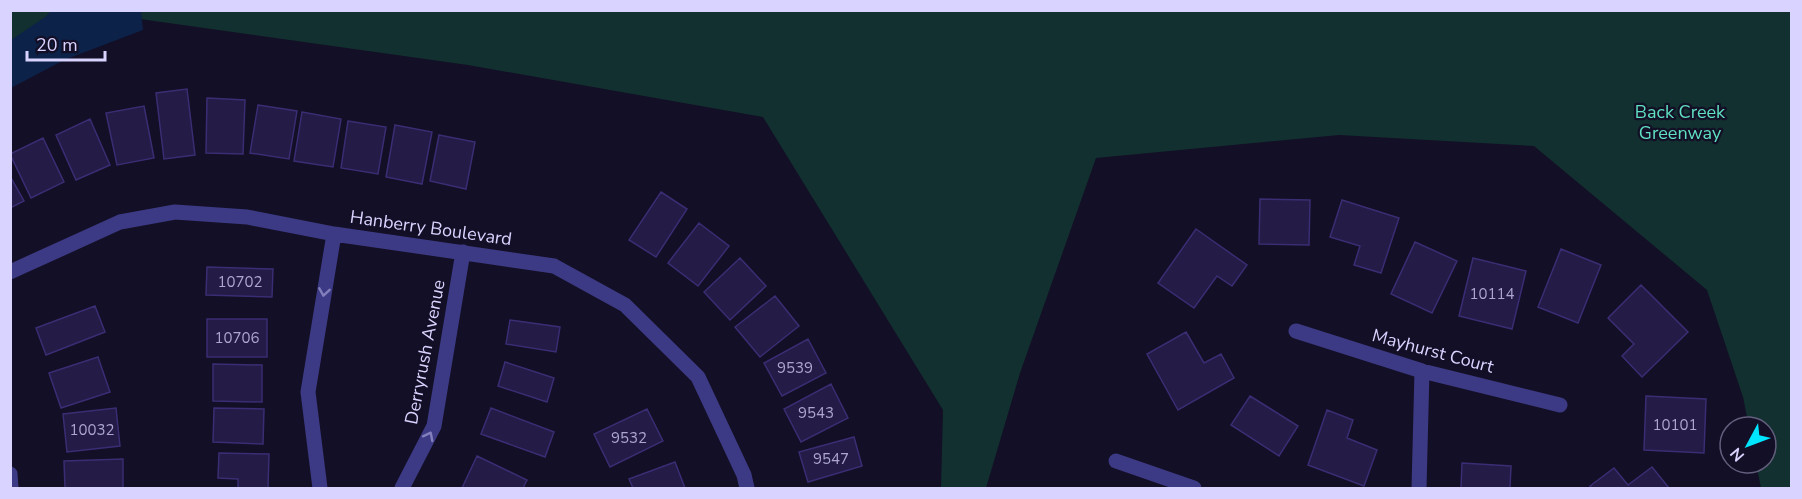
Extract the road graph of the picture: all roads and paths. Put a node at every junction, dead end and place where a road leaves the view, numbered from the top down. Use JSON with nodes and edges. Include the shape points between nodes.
{"nodes":[{"id":1,"x":334,"y":234,"type":"junction"},
{"id":2,"x":463,"y":252,"type":"junction"},
{"id":3,"x":10,"y":272,"type":"edge"},
{"id":4,"x":1296,"y":331,"type":"dead end"},
{"id":5,"x":1422,"y":371,"type":"junction"},
{"id":6,"x":1560,"y":405,"type":"dead end"},
{"id":7,"x":1116,"y":461,"type":"dead end"},
{"id":8,"x":10,"y":474,"type":"edge"},
{"id":9,"x":11,"y":489,"type":"edge"},
{"id":10,"x":320,"y":489,"type":"edge"},
{"id":11,"x":402,"y":489,"type":"edge"},
{"id":12,"x":747,"y":489,"type":"edge"},
{"id":13,"x":1194,"y":489,"type":"edge"},
{"id":14,"x":1419,"y":489,"type":"edge"}],
"edges":[{"from":1,"to":2,"type":"street","name":"Hanberry Boulevard"},
{"from":1,"to":3,"type":"street","name":"Hanberry Boulevard","via":[[247,217],[175,212],[120,222]]},
{"from":1,"to":10,"type":"street","one_way":true,"via":[[308,392]]},
{"from":11,"to":2,"type":"street","name":"Derryrush Avenue","one_way":true,"via":[[434,426]]},
{"from":2,"to":12,"type":"street","name":"Hanberry Boulevard","via":[[554,266],[625,305],[698,376]]},
{"from":4,"to":5,"type":"street","name":"Mayhurst Court"},
{"from":5,"to":6,"type":"street","name":"Mayhurst Court"},
{"from":5,"to":14,"type":"street"},
{"from":7,"to":13,"type":"street"},
{"from":8,"to":9,"type":"street"}]}
